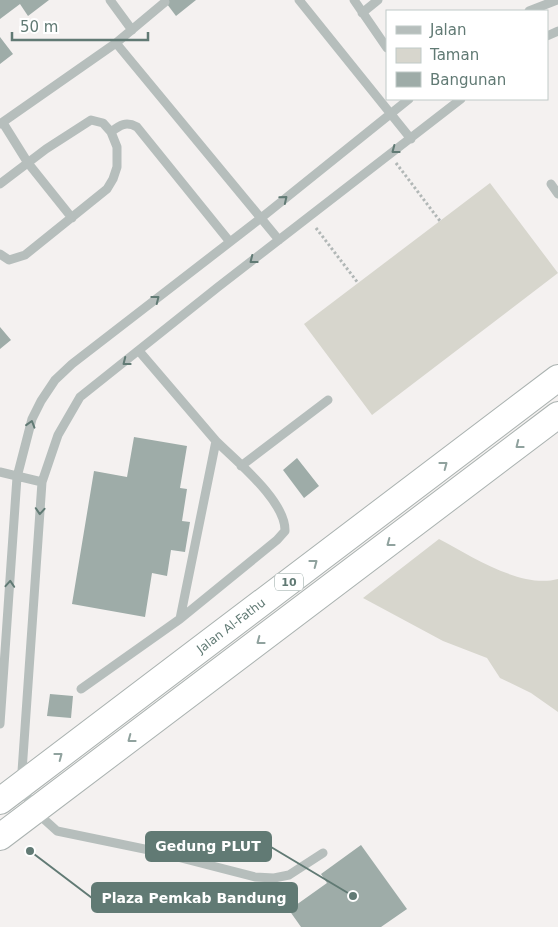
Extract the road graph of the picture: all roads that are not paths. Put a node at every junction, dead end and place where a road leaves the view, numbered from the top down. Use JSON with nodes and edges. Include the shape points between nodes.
{"nodes":[{"id":1,"x":110,"y":0,"type":"edge"},
{"id":2,"x":299,"y":0,"type":"edge"},
{"id":3,"x":354,"y":0,"type":"edge"},
{"id":4,"x":378,"y":0,"type":"edge"},
{"id":5,"x":557,"y":0,"type":"edge"},
{"id":6,"x":165,"y":2,"type":"dead end"},
{"id":7,"x":532,"y":10,"type":"edge"},
{"id":8,"x":362,"y":13,"type":"junction"},
{"id":9,"x":132,"y":30,"type":"junction"},
{"id":10,"x":116,"y":43,"type":"junction"},
{"id":11,"x":386,"y":47,"type":"edge"},
{"id":12,"x":408,"y":100,"type":"edge"},
{"id":13,"x":460,"y":100,"type":"edge"},
{"id":14,"x":391,"y":114,"type":"junction"},
{"id":15,"x":2,"y":124,"type":"edge"},
{"id":16,"x":111,"y":132,"type":"junction"},
{"id":17,"x":411,"y":139,"type":"junction"},
{"id":18,"x":28,"y":163,"type":"junction"},
{"id":19,"x":0,"y":184,"type":"edge"},
{"id":20,"x":551,"y":184,"type":"dead end"},
{"id":21,"x":558,"y":194,"type":"edge"},
{"id":22,"x":72,"y":218,"type":"junction"},
{"id":23,"x":261,"y":218,"type":"junction"},
{"id":24,"x":279,"y":240,"type":"junction"},
{"id":25,"x":230,"y":242,"type":"junction"},
{"id":26,"x":0,"y":254,"type":"edge"},
{"id":27,"x":139,"y":351,"type":"junction"},
{"id":28,"x":558,"y":378,"type":"edge"},
{"id":29,"x":328,"y":400,"type":"dead end"},
{"id":30,"x":558,"y":415,"type":"edge"},
{"id":31,"x":216,"y":440,"type":"junction"},
{"id":32,"x":241,"y":466,"type":"junction"},
{"id":33,"x":0,"y":472,"type":"edge"},
{"id":34,"x":17,"y":477,"type":"junction"},
{"id":35,"x":42,"y":482,"type":"junction"},
{"id":36,"x":393,"y":503,"type":"junction"},
{"id":37,"x":412,"y":527,"type":"junction"},
{"id":38,"x":180,"y":619,"type":"junction"},
{"id":39,"x":213,"y":639,"type":"junction"},
{"id":40,"x":232,"y":662,"type":"junction"},
{"id":41,"x":81,"y":689,"type":"dead end"},
{"id":42,"x":0,"y":724,"type":"edge"},
{"id":43,"x":36,"y":812,"type":"junction"},
{"id":44,"x":8,"y":815,"type":"edge"},
{"id":45,"x":323,"y":853,"type":"dead end"}],
"edges":[{"from":1,"to":9,"type":"street"},
{"from":2,"to":14,"type":"street"},
{"from":3,"to":8,"type":"street"},
{"from":4,"to":8,"type":"street"},
{"from":5,"to":7,"type":"street"},
{"from":6,"to":9,"type":"street"},
{"from":8,"to":11,"type":"street"},
{"from":9,"to":10,"type":"street"},
{"from":10,"to":15,"type":"street"},
{"from":10,"to":23,"type":"street"},
{"from":12,"to":14,"type":"street"},
{"from":13,"to":17,"type":"street"},
{"from":14,"to":17,"type":"street"},
{"from":23,"to":14,"type":"street","one_way":true},
{"from":15,"to":18,"type":"street"},
{"from":16,"to":18,"type":"street","via":[[100,120],[84,122]]},
{"from":16,"to":22,"type":"street","via":[[118,156],[113,179],[107,189]]},
{"from":16,"to":25,"type":"street","via":[[123,124],[137,127]]},
{"from":17,"to":24,"type":"street","one_way":true},
{"from":18,"to":19,"type":"street"},
{"from":18,"to":22,"type":"street"},
{"from":20,"to":21,"type":"street"},
{"from":22,"to":26,"type":"street","via":[[25,255],[9,260]]},
{"from":23,"to":24,"type":"street"},
{"from":23,"to":25,"type":"street"},
{"from":24,"to":27,"type":"street","one_way":true},
{"from":34,"to":25,"type":"street","one_way":true,"via":[[32,419],[55,380]]},
{"from":27,"to":31,"type":"street"},
{"from":27,"to":35,"type":"street","one_way":true,"via":[[80,397],[58,436]]},
{"from":36,"to":28,"type":"highway","name":"Jalan Al-Fathu","number":"10","one_way":true},
{"from":29,"to":32,"type":"street"},
{"from":30,"to":37,"type":"highway","number":"10","one_way":true},
{"from":31,"to":32,"type":"street"},
{"from":31,"to":38,"type":"street"},
{"from":32,"to":38,"type":"street","via":[[273,499],[282,514],[285,531]]},
{"from":33,"to":34,"type":"street"},
{"from":34,"to":35,"type":"street"},
{"from":42,"to":34,"type":"street","one_way":true},
{"from":35,"to":44,"type":"street","one_way":true},
{"from":36,"to":37,"type":"highway"},
{"from":39,"to":36,"type":"highway","name":"Jalan Al-Fathu","number":"10","one_way":true},
{"from":37,"to":40,"type":"highway","number":"10","one_way":true},
{"from":38,"to":41,"type":"street"},
{"from":39,"to":40,"type":"highway"},
{"from":44,"to":39,"type":"highway","name":"Jalan Al-Fathu","number":"10","one_way":true},
{"from":40,"to":43,"type":"highway","number":"10","one_way":true},
{"from":43,"to":44,"type":"highway","number":"10"},
{"from":43,"to":45,"type":"street","via":[[57,831],[255,877],[290,875]]}]}
